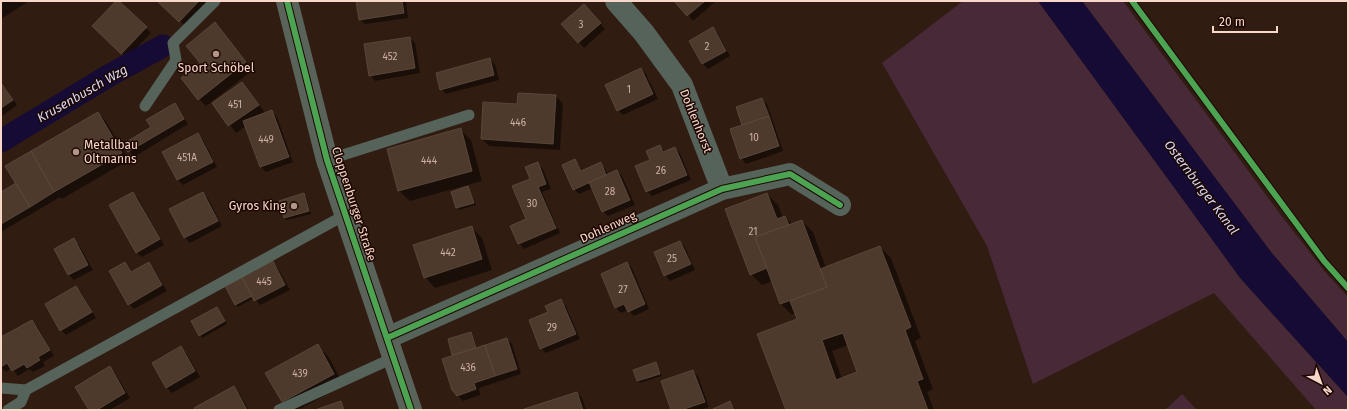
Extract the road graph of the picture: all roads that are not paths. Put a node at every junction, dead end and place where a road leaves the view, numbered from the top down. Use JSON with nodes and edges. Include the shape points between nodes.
{"nodes":[{"id":1,"x":215,"y":1,"type":"edge"},
{"id":2,"x":287,"y":1,"type":"edge"},
{"id":3,"x":616,"y":1,"type":"edge"},
{"id":4,"x":145,"y":106,"type":"dead end"},
{"id":5,"x":469,"y":115,"type":"dead end"},
{"id":6,"x":327,"y":160,"type":"junction"},
{"id":7,"x":722,"y":189,"type":"junction"},
{"id":8,"x":840,"y":205,"type":"dead end"},
{"id":9,"x":345,"y":215,"type":"junction"},
{"id":10,"x":390,"y":348,"type":"junction"},
{"id":11,"x":1,"y":388,"type":"edge"},
{"id":12,"x":26,"y":390,"type":"junction"},
{"id":13,"x":8,"y":410,"type":"edge"},
{"id":14,"x":279,"y":410,"type":"edge"},
{"id":15,"x":411,"y":410,"type":"edge"}],
"edges":[{"from":1,"to":4,"type":"lane","via":[[174,43],[176,60]]},
{"from":2,"to":6,"type":"main road","name":"Cloppenburger Straße"},
{"from":3,"to":7,"type":"street","name":"Dohlenhorst","via":[[644,33],[682,86]]},
{"from":5,"to":6,"type":"lane"},
{"from":6,"to":9,"type":"main road","name":"Cloppenburger Straße"},
{"from":7,"to":8,"type":"street","name":"Dohlenweg","via":[[790,174]]},
{"from":7,"to":10,"type":"street","name":"Dohlenweg"},
{"from":9,"to":10,"type":"main road","name":"Cloppenburger Straße"},
{"from":9,"to":12,"type":"lane"},
{"from":10,"to":14,"type":"lane"},
{"from":10,"to":15,"type":"main road","name":"Cloppenburger Straße"},
{"from":11,"to":12,"type":"lane"},
{"from":12,"to":13,"type":"lane","via":[[21,402]]}]}
